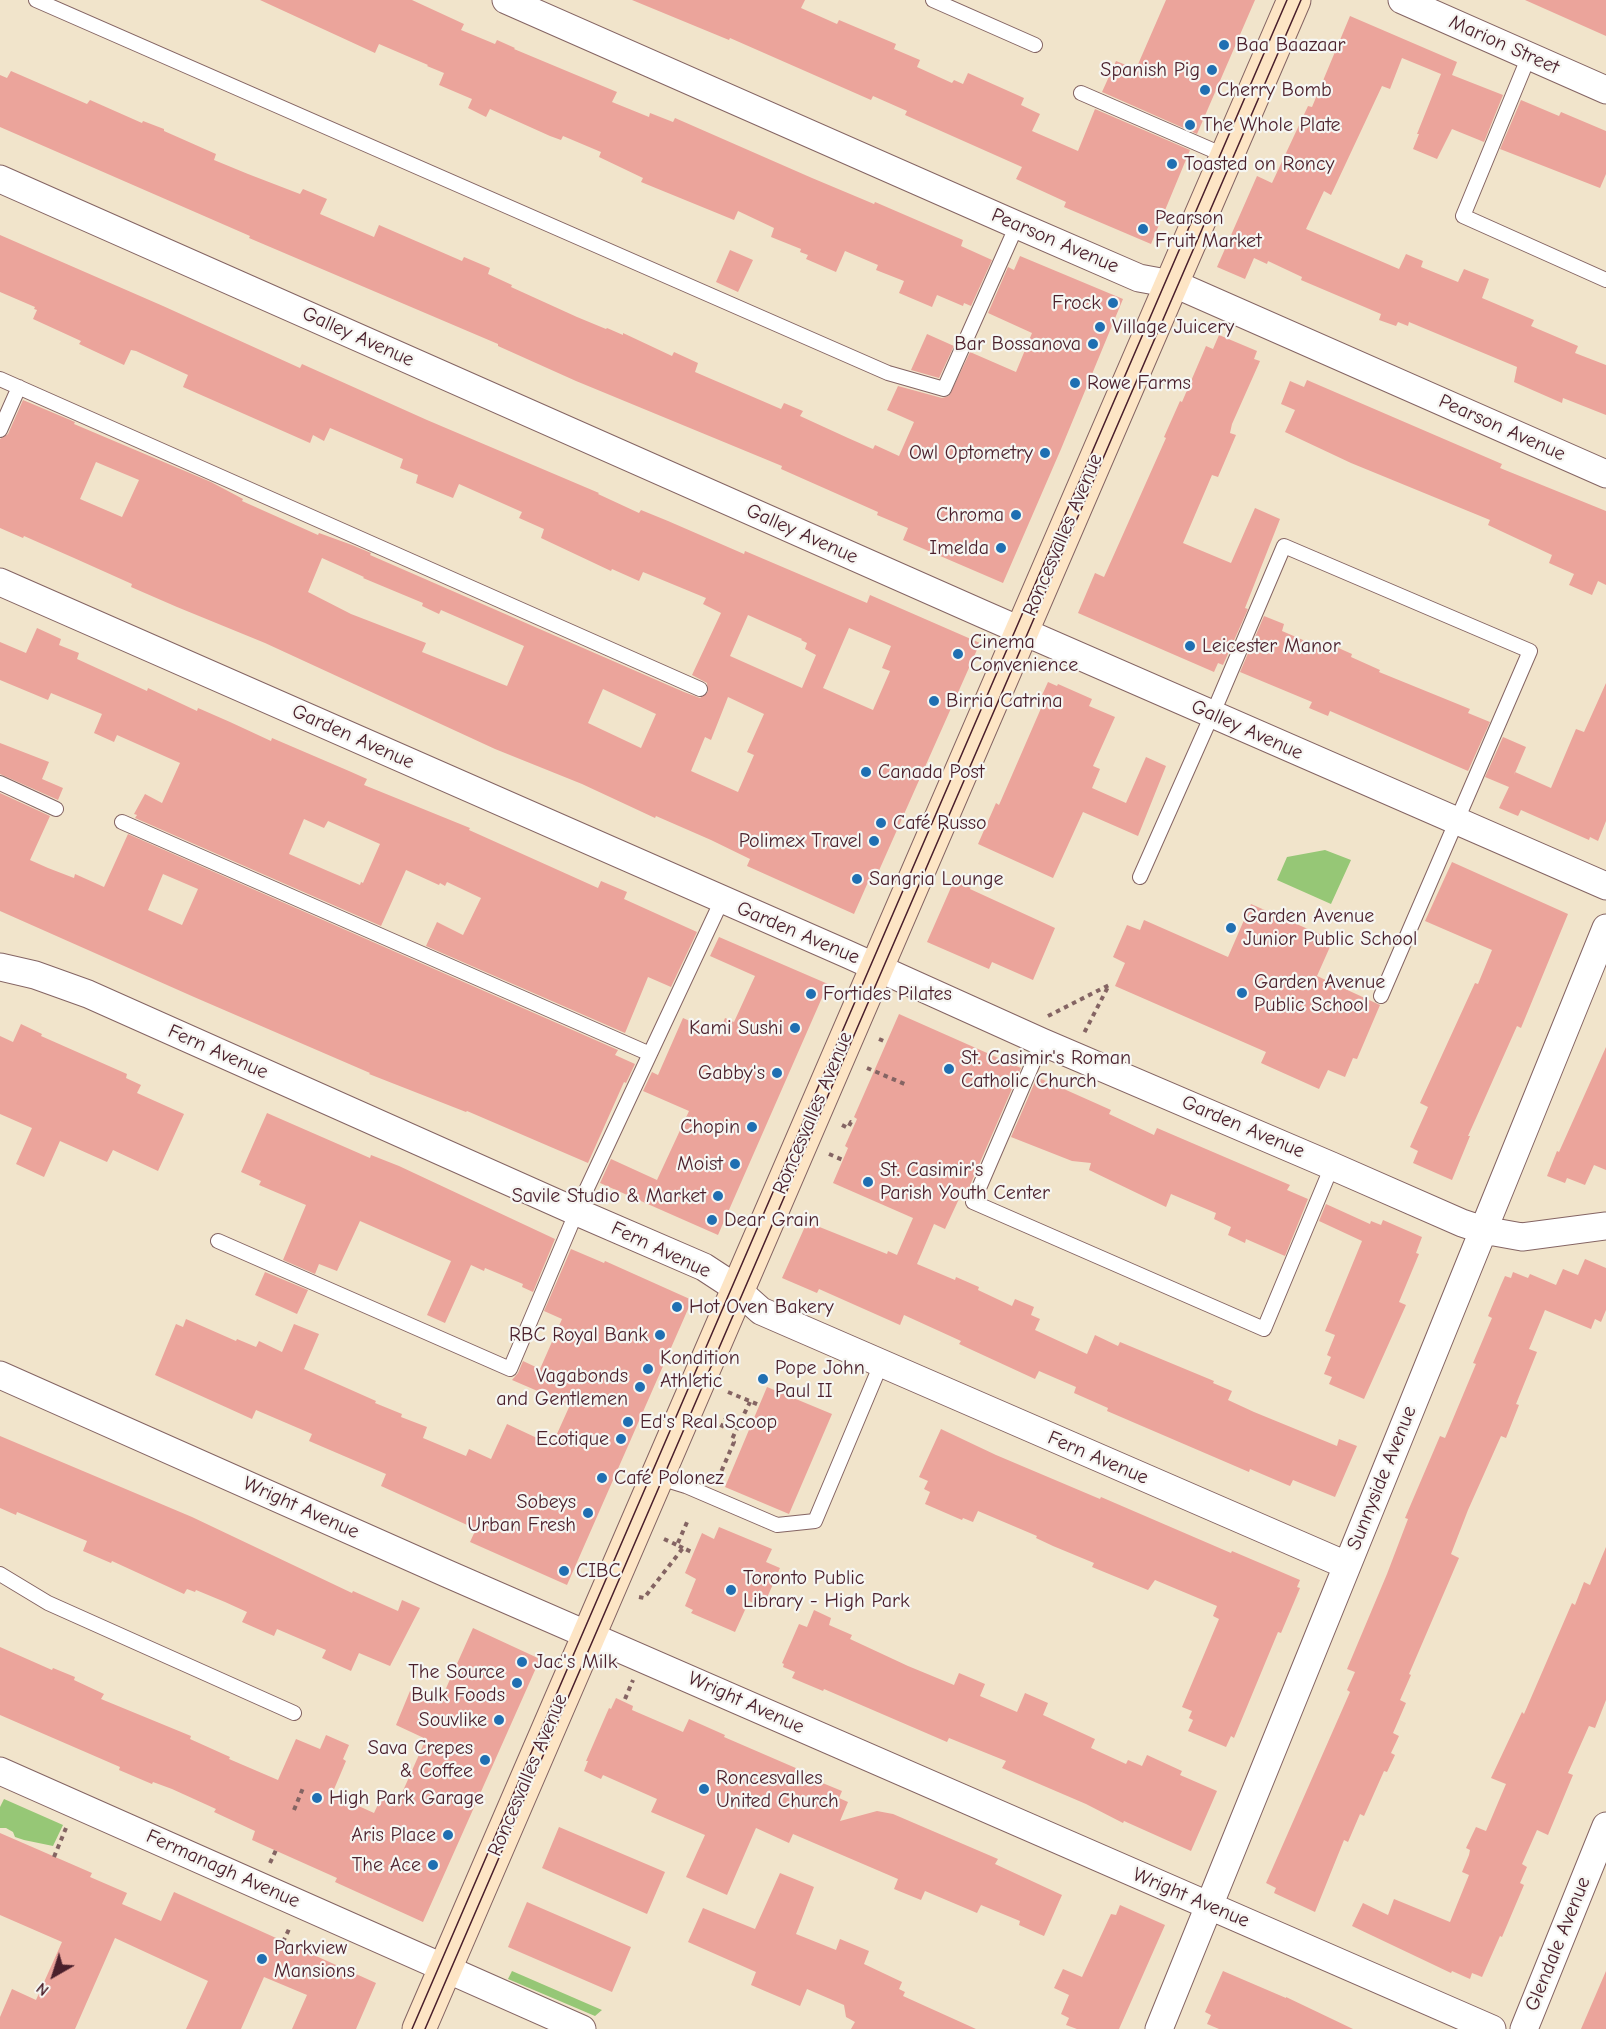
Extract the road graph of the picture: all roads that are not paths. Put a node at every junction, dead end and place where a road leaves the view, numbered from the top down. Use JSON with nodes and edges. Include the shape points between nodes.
{"nodes":[{"id":1,"x":36,"y":0,"type":"edge"},
{"id":2,"x":506,"y":0,"type":"edge"},
{"id":3,"x":933,"y":0,"type":"edge"},
{"id":4,"x":1294,"y":0,"type":"edge"},
{"id":5,"x":1402,"y":0,"type":"edge"},
{"id":6,"x":1035,"y":45,"type":"dead end"},
{"id":7,"x":1529,"y":56,"type":"junction"},
{"id":8,"x":1606,"y":90,"type":"edge"},
{"id":9,"x":1081,"y":93,"type":"dead end"},
{"id":10,"x":1226,"y":156,"type":"junction"},
{"id":11,"x":0,"y":179,"type":"edge"},
{"id":12,"x":1017,"y":225,"type":"junction"},
{"id":13,"x":1606,"y":280,"type":"edge"},
{"id":14,"x":1171,"y":283,"type":"junction"},
{"id":15,"x":0,"y":379,"type":"edge"},
{"id":16,"x":19,"y":387,"type":"junction"},
{"id":17,"x":0,"y":430,"type":"edge"},
{"id":18,"x":1606,"y":474,"type":"edge"},
{"id":19,"x":0,"y":582,"type":"edge"},
{"id":20,"x":1022,"y":630,"type":"junction"},
{"id":21,"x":700,"y":689,"type":"dead end"},
{"id":22,"x":1212,"y":714,"type":"junction"},
{"id":23,"x":0,"y":783,"type":"edge"},
{"id":24,"x":56,"y":809,"type":"dead end"},
{"id":25,"x":1456,"y":821,"type":"junction"},
{"id":26,"x":122,"y":822,"type":"dead end"},
{"id":27,"x":1140,"y":877,"type":"dead end"},
{"id":28,"x":1606,"y":886,"type":"edge"},
{"id":29,"x":722,"y":900,"type":"junction"},
{"id":30,"x":1606,"y":928,"type":"edge"},
{"id":31,"x":0,"y":967,"type":"edge"},
{"id":32,"x":876,"y":967,"type":"junction"},
{"id":33,"x":1381,"y":996,"type":"dead end"},
{"id":34,"x":1045,"y":1029,"type":"junction"},
{"id":35,"x":650,"y":1054,"type":"junction"},
{"id":36,"x":1332,"y":1166,"type":"junction"},
{"id":37,"x":577,"y":1212,"type":"junction"},
{"id":38,"x":1606,"y":1226,"type":"edge"},
{"id":39,"x":1483,"y":1230,"type":"junction"},
{"id":40,"x":218,"y":1240,"type":"dead end"},
{"id":41,"x":737,"y":1290,"type":"junction"},
{"id":42,"x":881,"y":1364,"type":"junction"},
{"id":43,"x":0,"y":1375,"type":"edge"},
{"id":44,"x":656,"y":1476,"type":"junction"},
{"id":45,"x":1346,"y":1565,"type":"junction"},
{"id":46,"x":0,"y":1574,"type":"edge"},
{"id":47,"x":589,"y":1634,"type":"junction"},
{"id":48,"x":294,"y":1713,"type":"dead end"},
{"id":49,"x":0,"y":1772,"type":"edge"},
{"id":50,"x":1606,"y":1826,"type":"edge"},
{"id":51,"x":1209,"y":1905,"type":"junction"},
{"id":52,"x":445,"y":1968,"type":"junction"},
{"id":53,"x":419,"y":2029,"type":"edge"},
{"id":54,"x":582,"y":2029,"type":"edge"},
{"id":55,"x":1159,"y":2029,"type":"edge"},
{"id":56,"x":1492,"y":2029,"type":"edge"},
{"id":57,"x":1524,"y":2029,"type":"edge"}],
"edges":[{"from":1,"to":12,"type":"lane","via":[[888,374],[944,389]]},
{"from":2,"to":12,"type":"street","name":"Pearson Avenue"},
{"from":3,"to":6,"type":"lane"},
{"from":4,"to":10,"type":"street","name":"Roncesvalles Avenue"},
{"from":5,"to":7,"type":"street","name":"Marion Street"},
{"from":7,"to":8,"type":"street","name":"Marion Street"},
{"from":7,"to":13,"type":"lane","via":[[1463,216]]},
{"from":9,"to":10,"type":"lane"},
{"from":10,"to":14,"type":"street","name":"Roncesvalles Avenue"},
{"from":11,"to":20,"type":"street","name":"Galley Avenue"},
{"from":12,"to":14,"type":"street","name":"Pearson Avenue","via":[[1138,278]]},
{"from":14,"to":18,"type":"street","name":"Pearson Avenue"},
{"from":14,"to":20,"type":"street","name":"Roncesvalles Avenue"},
{"from":15,"to":16,"type":"lane"},
{"from":16,"to":17,"type":"lane"},
{"from":16,"to":21,"type":"lane"},
{"from":19,"to":29,"type":"street","name":"Garden Avenue"},
{"from":20,"to":22,"type":"street","name":"Galley Avenue"},
{"from":20,"to":32,"type":"street","name":"Roncesvalles Avenue"},
{"from":22,"to":25,"type":"street","name":"Galley Avenue"},
{"from":22,"to":25,"type":"lane","via":[[1284,546],[1530,651]]},
{"from":22,"to":27,"type":"lane"},
{"from":23,"to":24,"type":"lane"},
{"from":25,"to":28,"type":"street","name":"Galley Avenue"},
{"from":25,"to":33,"type":"lane"},
{"from":26,"to":35,"type":"lane"},
{"from":29,"to":32,"type":"street","name":"Garden Avenue"},
{"from":29,"to":35,"type":"lane"},
{"from":30,"to":39,"type":"street","name":"Sunnyside Avenue"},
{"from":31,"to":37,"type":"street","name":"Fern Avenue","via":[[88,994]]},
{"from":32,"to":34,"type":"street","name":"Garden Avenue"},
{"from":32,"to":41,"type":"street","name":"Roncesvalles Avenue"},
{"from":34,"to":36,"type":"street","name":"Garden Avenue"},
{"from":34,"to":36,"type":"lane","via":[[973,1202],[1264,1329]]},
{"from":35,"to":37,"type":"lane"},
{"from":36,"to":39,"type":"street","name":"Garden Avenue"},
{"from":37,"to":40,"type":"lane","via":[[510,1370]]},
{"from":37,"to":41,"type":"street","name":"Fern Avenue","via":[[704,1267]]},
{"from":38,"to":39,"type":"street","name":"Garden Avenue","via":[[1522,1237]]},
{"from":39,"to":45,"type":"street","name":"Sunnyside Avenue"},
{"from":41,"to":42,"type":"street","name":"Fern Avenue","via":[[761,1311]]},
{"from":41,"to":44,"type":"street","name":"Roncesvalles Avenue"},
{"from":42,"to":44,"type":"lane","via":[[815,1521],[777,1525]]},
{"from":42,"to":45,"type":"street","name":"Fern Avenue"},
{"from":43,"to":47,"type":"street","name":"Wright Avenue"},
{"from":44,"to":47,"type":"street","name":"Roncesvalles Avenue"},
{"from":45,"to":51,"type":"street","name":"Sunnyside Avenue"},
{"from":46,"to":48,"type":"lane","via":[[48,1603]]},
{"from":47,"to":51,"type":"street","name":"Wright Avenue"},
{"from":47,"to":52,"type":"street","name":"Roncesvalles Avenue"},
{"from":49,"to":52,"type":"street","name":"Fermanagh Avenue"},
{"from":50,"to":57,"type":"street","name":"Glendale Avenue"},
{"from":51,"to":55,"type":"street","name":"Sunnyside Avenue"},
{"from":51,"to":56,"type":"street","name":"Wright Avenue"},
{"from":52,"to":53,"type":"street","name":"Roncesvalles Avenue"},
{"from":52,"to":54,"type":"street","name":"Fermanagh Avenue"}]}
